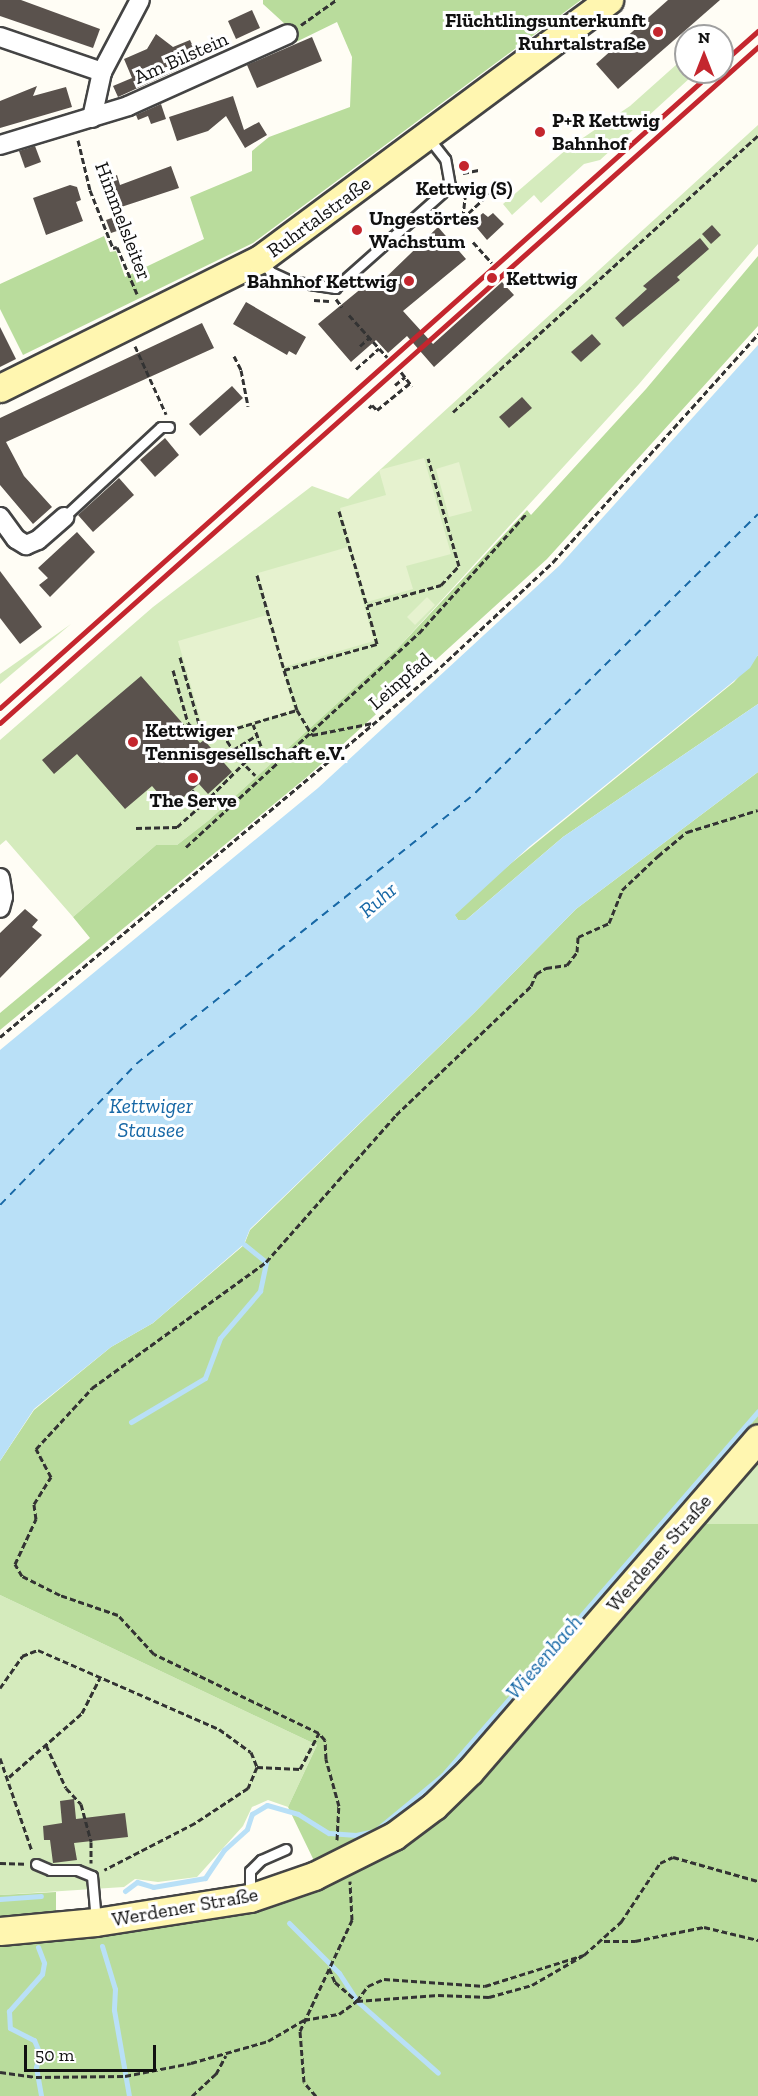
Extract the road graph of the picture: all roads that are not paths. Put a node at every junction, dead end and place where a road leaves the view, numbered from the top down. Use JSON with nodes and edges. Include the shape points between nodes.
{"nodes":[{"id":1,"x":140,"y":0,"type":"edge"},
{"id":2,"x":609,"y":0,"type":"edge"},
{"id":3,"x":288,"y":34,"type":"road end"},
{"id":4,"x":0,"y":37,"type":"edge"},
{"id":5,"x":102,"y":72,"type":"junction"},
{"id":6,"x":92,"y":118,"type":"junction"},
{"id":7,"x":428,"y":137,"type":"junction"},
{"id":8,"x":0,"y":145,"type":"edge"},
{"id":9,"x":260,"y":259,"type":"junction"},
{"id":10,"x":0,"y":388,"type":"edge"},
{"id":11,"x":169,"y":427,"type":"road end"},
{"id":12,"x":0,"y":517,"type":"edge"},
{"id":13,"x":64,"y":517,"type":"joint"},
{"id":14,"x":0,"y":878,"type":"edge"},
{"id":15,"x":0,"y":908,"type":"edge"},
{"id":16,"x":758,"y":1439,"type":"edge"},
{"id":17,"x":286,"y":1849,"type":"dead end"},
{"id":18,"x":36,"y":1864,"type":"road end"},
{"id":19,"x":250,"y":1898,"type":"junction"},
{"id":20,"x":96,"y":1923,"type":"junction"},
{"id":21,"x":0,"y":1931,"type":"edge"}],
"edges":[{"from":1,"to":5,"type":"street","name":"Am Bilstein"},
{"from":2,"to":7,"type":"main road","name":"Ruhrtalstraße"},
{"from":3,"to":6,"type":"street","name":"Am Bilstein"},
{"from":4,"to":5,"type":"street"},
{"from":5,"to":6,"type":"street","name":"Am Bilstein"},
{"from":6,"to":8,"type":"street","name":"Am Bilstein"},
{"from":7,"to":9,"type":"main road","name":"Ruhrtalstraße"},
{"from":7,"to":9,"type":"lane","via":[[445,159],[450,186],[335,288],[290,281],[271,272]]},
{"from":9,"to":10,"type":"main road","name":"Ruhrtalstraße"},
{"from":11,"to":13,"type":"lane","via":[[161,427]]},
{"from":12,"to":13,"type":"street","via":[[16,539],[26,545],[38,540]]},
{"from":14,"to":15,"type":"street"},
{"from":16,"to":19,"type":"main road","name":"Werdener Straße","via":[[470,1771],[434,1806],[394,1836],[342,1863]]},
{"from":17,"to":19,"type":"lane","via":[[261,1860],[250,1871]]},
{"from":18,"to":20,"type":"lane","via":[[92,1876]]},
{"from":19,"to":20,"type":"main road","name":"Werdener Straße"},
{"from":20,"to":21,"type":"main road","name":"Werdener Straße"}]}
